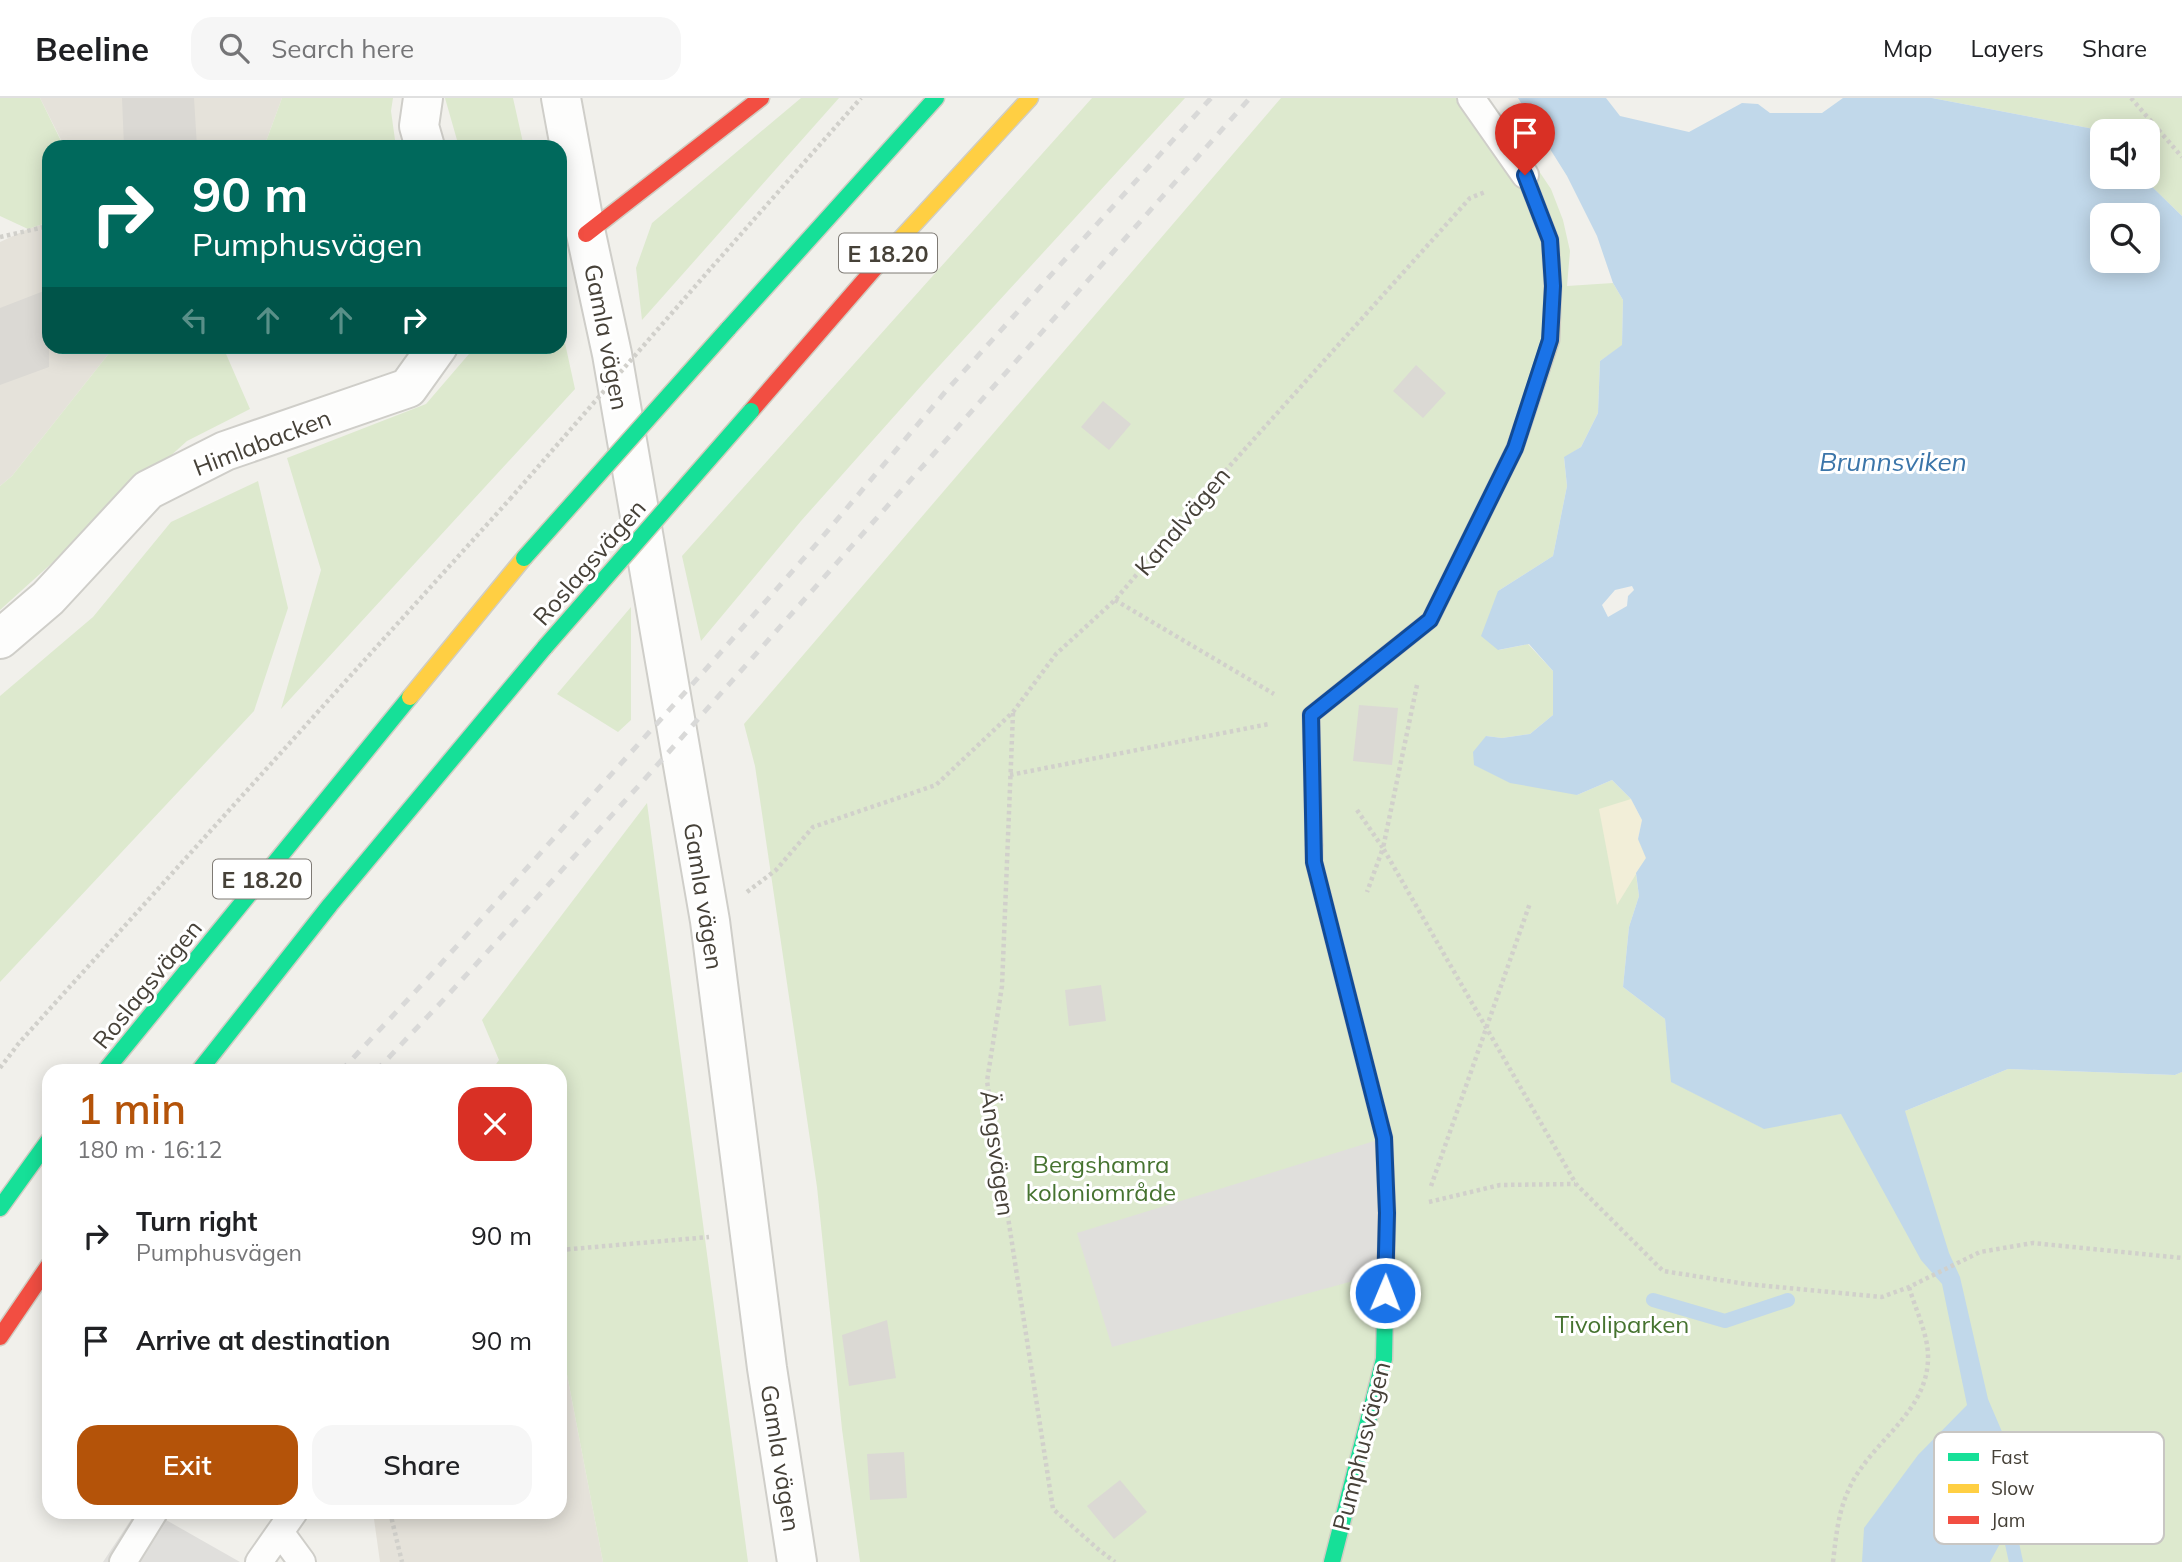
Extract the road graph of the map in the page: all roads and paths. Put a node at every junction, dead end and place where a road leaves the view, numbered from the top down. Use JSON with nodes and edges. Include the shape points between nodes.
{"nodes":[{"id":1,"x":423,"y":98,"type":"edge"},
{"id":2,"x":561,"y":98,"type":"edge"},
{"id":3,"x":761,"y":98,"type":"edge"},
{"id":4,"x":861,"y":98,"type":"edge"},
{"id":5,"x":936,"y":98,"type":"edge"},
{"id":6,"x":1030,"y":98,"type":"edge"},
{"id":7,"x":1471,"y":98,"type":"edge"},
{"id":8,"x":2131,"y":98,"type":"edge"},
{"id":9,"x":423,"y":140,"type":"edge"},
{"id":10,"x":2182,"y":158,"type":"edge"},
{"id":11,"x":1525,"y":175,"type":"junction"},
{"id":12,"x":42,"y":228,"type":"edge"},
{"id":13,"x":586,"y":234,"type":"junction"},
{"id":14,"x":0,"y":237,"type":"edge"},
{"id":15,"x":432,"y":354,"type":"edge"},
{"id":16,"x":1115,"y":600,"type":"junction"},
{"id":17,"x":1430,"y":620,"type":"junction"},
{"id":18,"x":0,"y":639,"type":"edge"},
{"id":19,"x":1013,"y":712,"type":"junction"},
{"id":20,"x":1311,"y":715,"type":"junction"},
{"id":21,"x":1010,"y":775,"type":"junction"},
{"id":22,"x":744,"y":895,"type":"dead end"},
{"id":23,"x":1530,"y":902,"type":"dead end"},
{"id":24,"x":1487,"y":1026,"type":"junction"},
{"id":25,"x":111,"y":1064,"type":"edge"},
{"id":26,"x":205,"y":1064,"type":"edge"},
{"id":27,"x":0,"y":1068,"type":"edge"},
{"id":28,"x":42,"y":1150,"type":"edge"},
{"id":29,"x":1576,"y":1184,"type":"junction"},
{"id":30,"x":0,"y":1208,"type":"edge"},
{"id":31,"x":719,"y":1236,"type":"dead end"},
{"id":32,"x":567,"y":1249,"type":"edge"},
{"id":33,"x":2182,"y":1258,"type":"edge"},
{"id":34,"x":42,"y":1275,"type":"edge"},
{"id":35,"x":1909,"y":1287,"type":"junction"},
{"id":36,"x":0,"y":1338,"type":"edge"},
{"id":37,"x":150,"y":1519,"type":"edge"},
{"id":38,"x":392,"y":1519,"type":"edge"},
{"id":39,"x":287,"y":1522,"type":"edge"},
{"id":40,"x":123,"y":1562,"type":"edge"},
{"id":41,"x":258,"y":1562,"type":"edge"},
{"id":42,"x":302,"y":1562,"type":"edge"},
{"id":43,"x":402,"y":1562,"type":"edge"},
{"id":44,"x":797,"y":1562,"type":"edge"},
{"id":45,"x":1115,"y":1562,"type":"edge"},
{"id":46,"x":1332,"y":1562,"type":"edge"},
{"id":47,"x":1833,"y":1562,"type":"edge"}],
"edges":[{"from":1,"to":9,"type":"street","via":[[419,126]]},
{"from":2,"to":13,"type":"street","name":"Gamla vägen"},
{"from":3,"to":13,"type":"main road"},
{"from":4,"to":27,"type":"path","bridge":true,"via":[[510,499]]},
{"from":5,"to":25,"type":"main road","name":"Roslagsvägen","number":"E 18.20","bridge":true,"via":[[524,558]]},
{"from":6,"to":26,"type":"main road","name":"Roslagsvägen","number":"E 18.20","bridge":true,"via":[[876,266],[545,647]]},
{"from":7,"to":11,"type":"lane"},
{"from":8,"to":10,"type":"path"},
{"from":11,"to":16,"type":"path","name":"Kanalvägen","via":[[1470,198]]},
{"from":11,"to":17,"type":"main road","via":[[1550,240],[1550,340],[1515,448]]},
{"from":12,"to":14,"type":"path"},
{"from":13,"to":44,"type":"street","name":"Gamla vägen","via":[[612,354],[710,921],[767,1368]]},
{"from":15,"to":18,"type":"street","name":"Himlabacken","via":[[408,388],[226,452],[148,490],[48,598]]},
{"from":16,"to":19,"type":"path","name":"Kanalvägen","via":[[1056,654]]},
{"from":16,"to":20,"type":"path"},
{"from":17,"to":20,"type":"main road"},
{"from":17,"to":24,"type":"path","via":[[1383,848]]},
{"from":19,"to":21,"type":"path","name":"Ängsvägen"},
{"from":19,"to":22,"type":"path","name":"Kanalvägen","via":[[936,785],[813,827],[776,870]]},
{"from":20,"to":21,"type":"path"},
{"from":20,"to":46,"type":"main road","name":"Pumphusvägen","via":[[1314,862],[1384,1138],[1387,1213],[1384,1359]]},
{"from":21,"to":45,"type":"path","name":"Ängsvägen","via":[[1002,986],[987,1081],[1054,1509]]},
{"from":23,"to":24,"type":"path"},
{"from":24,"to":29,"type":"path"},
{"from":24,"to":29,"type":"path","via":[[1425,1203],[1500,1185]]},
{"from":28,"to":30,"type":"main road"},
{"from":29,"to":35,"type":"path","via":[[1663,1271],[1882,1297]]},
{"from":31,"to":32,"type":"path"},
{"from":33,"to":35,"type":"path","via":[[2033,1242],[1980,1252]]},
{"from":34,"to":36,"type":"main road"},
{"from":35,"to":47,"type":"path","via":[[1928,1353],[1926,1376],[1907,1414],[1849,1488],[1839,1517]]},
{"from":37,"to":40,"type":"lane"},
{"from":38,"to":43,"type":"path"},
{"from":39,"to":41,"type":"lane"},
{"from":39,"to":42,"type":"lane"}]}
